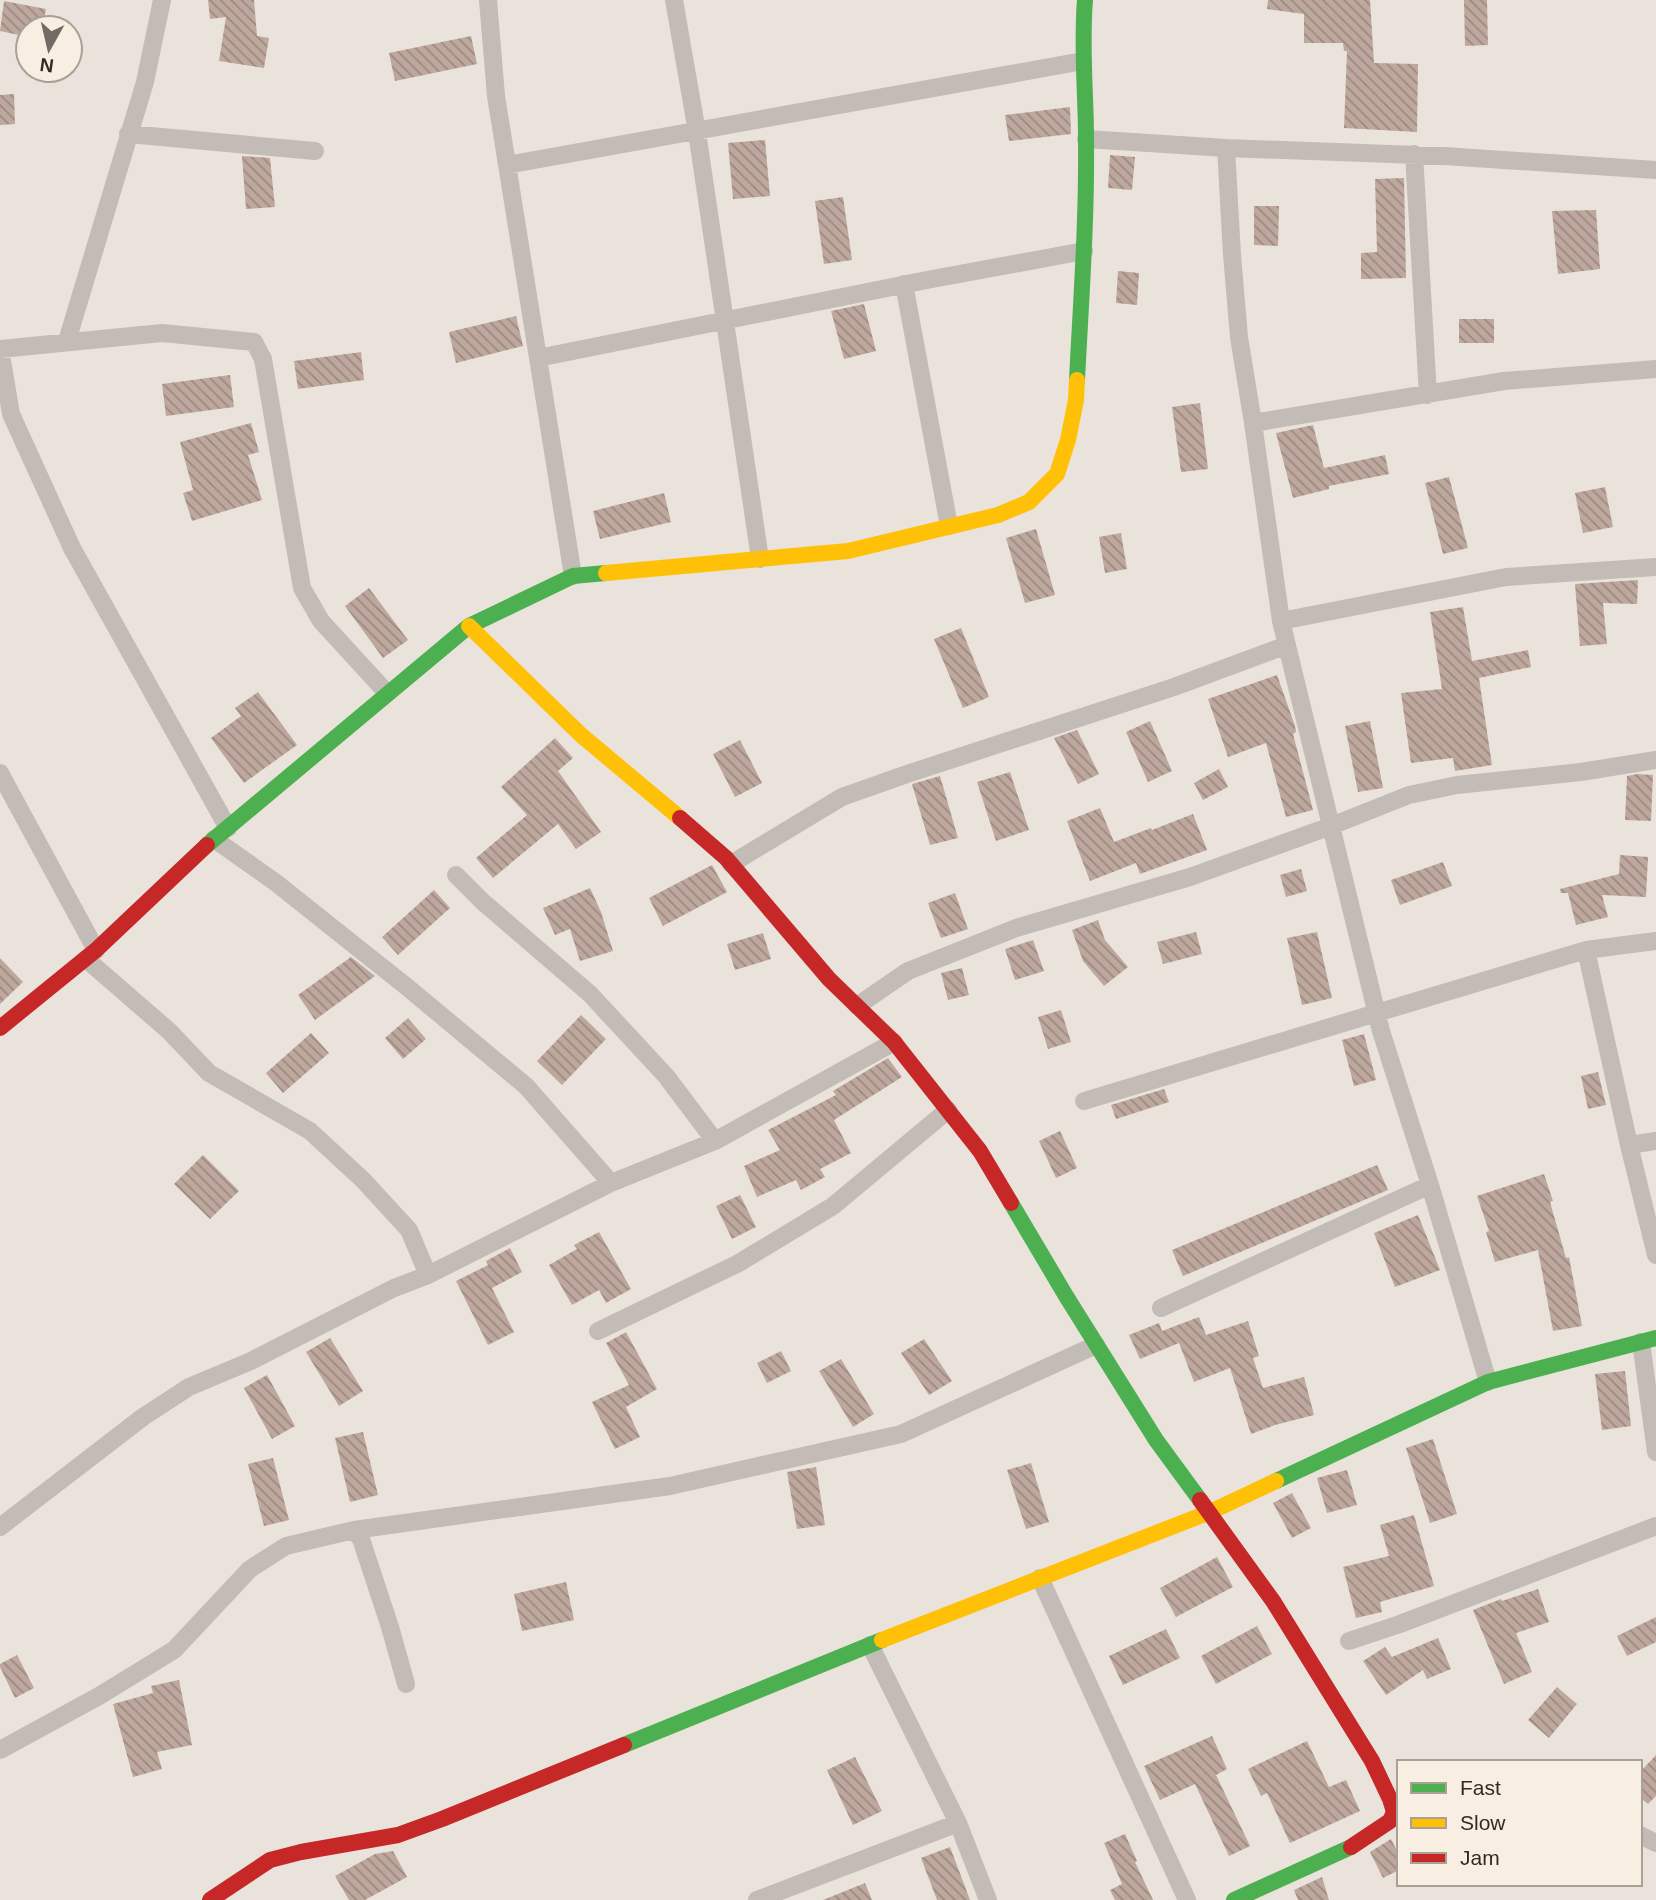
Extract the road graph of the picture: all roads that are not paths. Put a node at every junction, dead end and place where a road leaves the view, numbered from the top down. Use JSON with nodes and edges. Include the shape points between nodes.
{"nodes":[{"id":1,"x":162,"y":0,"type":"edge"},
{"id":2,"x":488,"y":0,"type":"edge"},
{"id":3,"x":674,"y":0,"type":"edge"},
{"id":4,"x":1084,"y":0,"type":"edge"},
{"id":5,"x":1083,"y":61,"type":"junction"},
{"id":6,"x":697,"y":132,"type":"junction"},
{"id":7,"x":128,"y":134,"type":"junction"},
{"id":8,"x":1086,"y":139,"type":"junction"},
{"id":9,"x":1226,"y":148,"type":"junction"},
{"id":10,"x":315,"y":151,"type":"dead end"},
{"id":11,"x":1413,"y":155,"type":"junction"},
{"id":12,"x":508,"y":165,"type":"junction"},
{"id":13,"x":1656,"y":170,"type":"edge"},
{"id":14,"x":1084,"y":251,"type":"junction"},
{"id":15,"x":904,"y":284,"type":"junction"},
{"id":16,"x":726,"y":320,"type":"junction"},
{"id":17,"x":67,"y":341,"type":"junction"},
{"id":18,"x":538,"y":358,"type":"junction"},
{"id":19,"x":1656,"y":369,"type":"edge"},
{"id":20,"x":1428,"y":394,"type":"junction"},
{"id":21,"x":1253,"y":424,"type":"junction"},
{"id":22,"x":949,"y":527,"type":"junction"},
{"id":23,"x":760,"y":559,"type":"junction"},
{"id":24,"x":1656,"y":567,"type":"edge"},
{"id":25,"x":573,"y":576,"type":"junction"},
{"id":26,"x":1281,"y":621,"type":"junction"},
{"id":27,"x":469,"y":626,"type":"junction"},
{"id":28,"x":1287,"y":645,"type":"junction"},
{"id":29,"x":387,"y":693,"type":"junction"},
{"id":30,"x":1656,"y":760,"type":"edge"},
{"id":31,"x":0,"y":773,"type":"edge"},
{"id":32,"x":1331,"y":826,"type":"junction"},
{"id":33,"x":221,"y":833,"type":"junction"},
{"id":34,"x":731,"y":864,"type":"junction"},
{"id":35,"x":456,"y":874,"type":"dead end"},
{"id":36,"x":1656,"y":941,"type":"edge"},
{"id":37,"x":1586,"y":950,"type":"junction"},
{"id":38,"x":91,"y":955,"type":"junction"},
{"id":39,"x":857,"y":1006,"type":"junction"},
{"id":40,"x":1376,"y":1012,"type":"junction"},
{"id":41,"x":0,"y":1028,"type":"edge"},
{"id":42,"x":894,"y":1042,"type":"junction"},
{"id":43,"x":1084,"y":1101,"type":"dead end"},
{"id":44,"x":948,"y":1110,"type":"junction"},
{"id":45,"x":715,"y":1141,"type":"junction"},
{"id":46,"x":1656,"y":1141,"type":"edge"},
{"id":47,"x":1629,"y":1145,"type":"junction"},
{"id":48,"x":611,"y":1183,"type":"junction"},
{"id":49,"x":1430,"y":1185,"type":"junction"},
{"id":50,"x":1656,"y":1255,"type":"edge"},
{"id":51,"x":428,"y":1275,"type":"junction"},
{"id":52,"x":1161,"y":1308,"type":"dead end"},
{"id":53,"x":598,"y":1331,"type":"dead end"},
{"id":54,"x":1649,"y":1340,"type":"edge"},
{"id":55,"x":1097,"y":1345,"type":"junction"},
{"id":56,"x":1488,"y":1382,"type":"junction"},
{"id":57,"x":1656,"y":1452,"type":"edge"},
{"id":58,"x":1210,"y":1511,"type":"junction"},
{"id":59,"x":1656,"y":1526,"type":"edge"},
{"id":60,"x":0,"y":1527,"type":"edge"},
{"id":61,"x":354,"y":1530,"type":"junction"},
{"id":62,"x":1040,"y":1578,"type":"junction"},
{"id":63,"x":1349,"y":1641,"type":"dead end"},
{"id":64,"x":870,"y":1645,"type":"junction"},
{"id":65,"x":405,"y":1684,"type":"dead end"},
{"id":66,"x":0,"y":1750,"type":"edge"},
{"id":67,"x":958,"y":1823,"type":"junction"},
{"id":68,"x":232,"y":1894,"type":"edge"},
{"id":69,"x":209,"y":1900,"type":"edge"},
{"id":70,"x":757,"y":1900,"type":"edge"},
{"id":71,"x":988,"y":1900,"type":"edge"},
{"id":72,"x":1187,"y":1900,"type":"edge"},
{"id":73,"x":1234,"y":1900,"type":"edge"}],
"edges":[{"from":1,"to":7,"type":"street","via":[[145,82]]},
{"from":2,"to":12,"type":"street","via":[[496,96]]},
{"from":3,"to":6,"type":"street"},
{"from":4,"to":5,"type":"street"},
{"from":5,"to":6,"type":"street"},
{"from":5,"to":8,"type":"street"},
{"from":6,"to":12,"type":"street"},
{"from":6,"to":16,"type":"street"},
{"from":7,"to":10,"type":"street"},
{"from":7,"to":17,"type":"street"},
{"from":8,"to":9,"type":"street"},
{"from":8,"to":14,"type":"street"},
{"from":9,"to":11,"type":"street"},
{"from":9,"to":21,"type":"street","via":[[1239,337]]},
{"from":11,"to":13,"type":"street"},
{"from":11,"to":20,"type":"street"},
{"from":12,"to":18,"type":"street"},
{"from":14,"to":15,"type":"street"},
{"from":14,"to":22,"type":"street","via":[[1076,400],[1057,474],[1029,502]]},
{"from":15,"to":16,"type":"street"},
{"from":15,"to":22,"type":"street"},
{"from":16,"to":18,"type":"street"},
{"from":16,"to":23,"type":"street"},
{"from":17,"to":29,"type":"street","via":[[162,333],[254,342],[263,359],[302,588],[321,621]]},
{"from":17,"to":33,"type":"street","via":[[0,349],[11,414],[72,548]]},
{"from":18,"to":25,"type":"street"},
{"from":19,"to":20,"type":"street","via":[[1504,381]]},
{"from":20,"to":21,"type":"street"},
{"from":21,"to":26,"type":"street"},
{"from":22,"to":23,"type":"street","via":[[848,551]]},
{"from":23,"to":25,"type":"street"},
{"from":24,"to":26,"type":"street","via":[[1506,577]]},
{"from":25,"to":27,"type":"street"},
{"from":26,"to":28,"type":"street"},
{"from":27,"to":29,"type":"street"},
{"from":27,"to":34,"type":"street","via":[[581,735]]},
{"from":28,"to":32,"type":"street"},
{"from":28,"to":34,"type":"street","via":[[842,797]]},
{"from":29,"to":33,"type":"street"},
{"from":30,"to":32,"type":"street","via":[[1457,785],[1409,795]]},
{"from":31,"to":38,"type":"street"},
{"from":32,"to":39,"type":"street","via":[[1190,877],[1016,928],[908,971]]},
{"from":32,"to":40,"type":"street"},
{"from":33,"to":38,"type":"street"},
{"from":33,"to":48,"type":"street","via":[[526,1086]]},
{"from":34,"to":39,"type":"street"},
{"from":35,"to":45,"type":"street","via":[[590,993],[666,1076]]},
{"from":36,"to":37,"type":"street"},
{"from":37,"to":40,"type":"street"},
{"from":37,"to":47,"type":"street"},
{"from":38,"to":41,"type":"street"},
{"from":38,"to":51,"type":"street","via":[[209,1073],[310,1131],[363,1180],[409,1230]]},
{"from":39,"to":42,"type":"street"},
{"from":40,"to":43,"type":"street"},
{"from":40,"to":49,"type":"street"},
{"from":42,"to":44,"type":"street"},
{"from":42,"to":45,"type":"street"},
{"from":44,"to":53,"type":"street","via":[[833,1206],[737,1265]]},
{"from":44,"to":55,"type":"street","via":[[980,1151]]},
{"from":45,"to":48,"type":"street"},
{"from":46,"to":47,"type":"street"},
{"from":47,"to":50,"type":"street"},
{"from":48,"to":51,"type":"street"},
{"from":49,"to":52,"type":"street"},
{"from":49,"to":56,"type":"street"},
{"from":51,"to":60,"type":"street","via":[[189,1387]]},
{"from":54,"to":56,"type":"street"},
{"from":54,"to":57,"type":"street"},
{"from":55,"to":58,"type":"street","via":[[1156,1440]]},
{"from":55,"to":61,"type":"street","via":[[901,1434],[670,1486]]},
{"from":56,"to":58,"type":"street"},
{"from":58,"to":62,"type":"street"},
{"from":58,"to":73,"type":"street","via":[[1273,1601],[1372,1761],[1394,1811],[1390,1821],[1347,1850]]},
{"from":59,"to":63,"type":"street"},
{"from":61,"to":65,"type":"street","via":[[390,1627]]},
{"from":61,"to":66,"type":"street","via":[[286,1546],[250,1569],[174,1650]]},
{"from":62,"to":64,"type":"street"},
{"from":62,"to":72,"type":"street"},
{"from":64,"to":67,"type":"street"},
{"from":64,"to":68,"type":"street","via":[[398,1835],[270,1860]]},
{"from":67,"to":70,"type":"street"},
{"from":67,"to":71,"type":"street"},
{"from":68,"to":69,"type":"street"}]}
